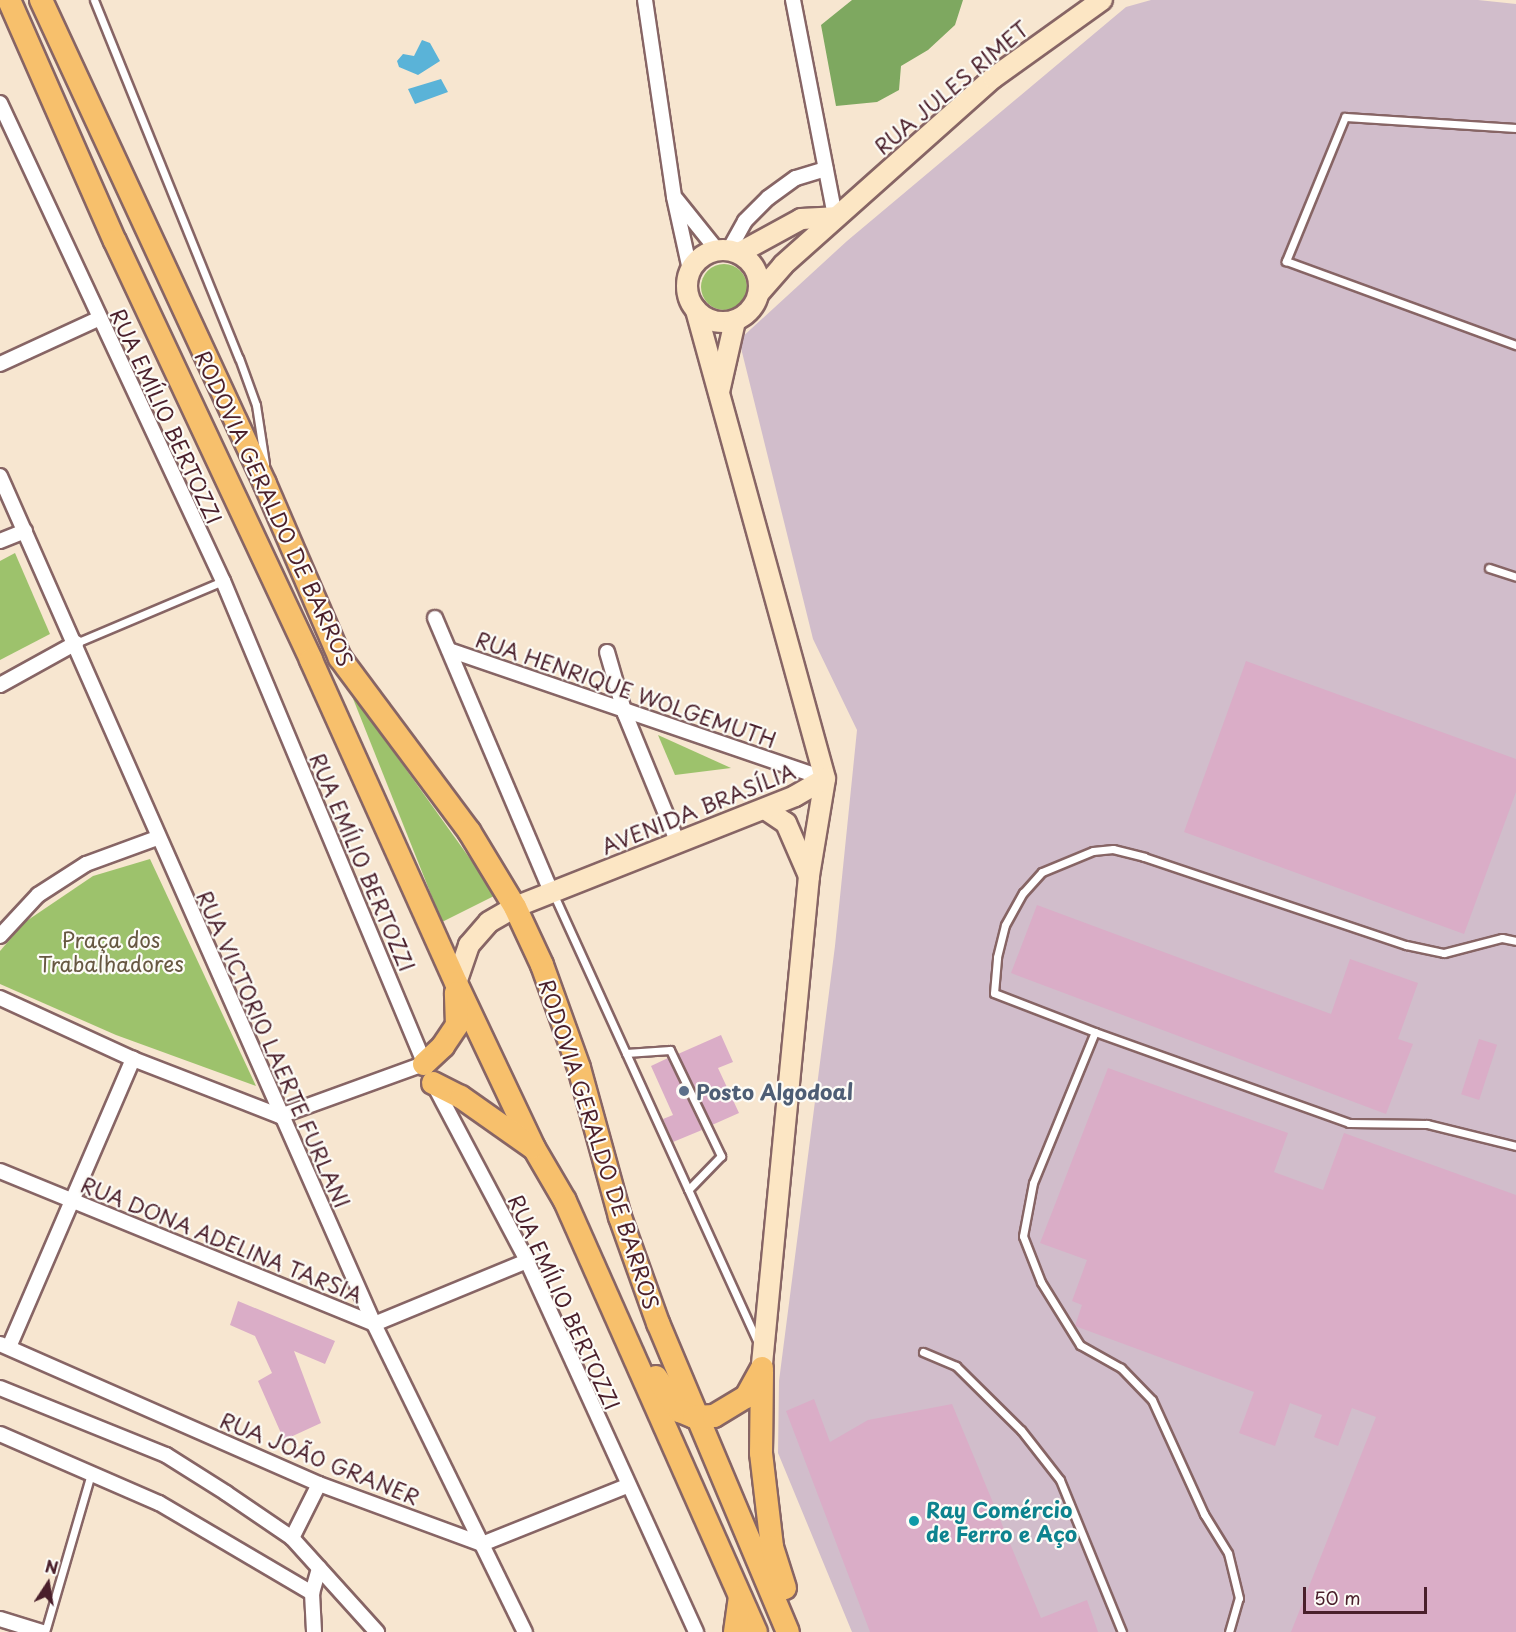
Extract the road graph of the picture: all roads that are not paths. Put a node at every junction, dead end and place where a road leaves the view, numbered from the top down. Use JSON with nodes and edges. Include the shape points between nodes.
{"nodes":[{"id":1,"x":9,"y":0,"type":"edge"},
{"id":2,"x":41,"y":0,"type":"edge"},
{"id":3,"x":94,"y":0,"type":"edge"},
{"id":4,"x":645,"y":0,"type":"edge"},
{"id":5,"x":793,"y":0,"type":"edge"},
{"id":6,"x":1102,"y":0,"type":"edge"},
{"id":7,"x":0,"y":103,"type":"edge"},
{"id":8,"x":1516,"y":128,"type":"edge"},
{"id":9,"x":826,"y":169,"type":"junction"},
{"id":10,"x":674,"y":197,"type":"junction"},
{"id":11,"x":836,"y":217,"type":"junction"},
{"id":12,"x":729,"y":251,"type":"junction"},
{"id":13,"x":690,"y":270,"type":"junction"},
{"id":14,"x":759,"y":293,"type":"junction"},
{"id":15,"x":696,"y":310,"type":"junction"},
{"id":16,"x":98,"y":319,"type":"junction"},
{"id":17,"x":735,"y":321,"type":"junction"},
{"id":18,"x":1516,"y":345,"type":"edge"},
{"id":19,"x":0,"y":364,"type":"edge"},
{"id":20,"x":717,"y":398,"type":"junction"},
{"id":21,"x":0,"y":476,"type":"edge"},
{"id":22,"x":265,"y":484,"type":"junction"},
{"id":23,"x":25,"y":531,"type":"junction"},
{"id":24,"x":0,"y":541,"type":"edge"},
{"id":25,"x":1490,"y":568,"type":"dead end"},
{"id":26,"x":1516,"y":577,"type":"edge"},
{"id":27,"x":223,"y":581,"type":"junction"},
{"id":28,"x":435,"y":618,"type":"dead end"},
{"id":29,"x":76,"y":643,"type":"junction"},
{"id":30,"x":449,"y":650,"type":"junction"},
{"id":31,"x":607,"y":652,"type":"dead end"},
{"id":32,"x":0,"y":686,"type":"edge"},
{"id":33,"x":625,"y":714,"type":"junction"},
{"id":34,"x":825,"y":779,"type":"junction"},
{"id":35,"x":765,"y":809,"type":"junction"},
{"id":36,"x":157,"y":838,"type":"junction"},
{"id":37,"x":678,"y":843,"type":"junction"},
{"id":38,"x":809,"y":876,"type":"junction"},
{"id":39,"x":552,"y":893,"type":"junction"},
{"id":40,"x":515,"y":907,"type":"junction"},
{"id":41,"x":0,"y":936,"type":"edge"},
{"id":42,"x":1516,"y":941,"type":"edge"},
{"id":43,"x":456,"y":983,"type":"junction"},
{"id":44,"x":0,"y":998,"type":"edge"},
{"id":45,"x":1095,"y":1032,"type":"junction"},
{"id":46,"x":626,"y":1053,"type":"junction"},
{"id":47,"x":133,"y":1059,"type":"junction"},
{"id":48,"x":429,"y":1074,"type":"junction"},
{"id":49,"x":280,"y":1116,"type":"junction"},
{"id":50,"x":1516,"y":1146,"type":"edge"},
{"id":51,"x":534,"y":1148,"type":"junction"},
{"id":52,"x":0,"y":1171,"type":"edge"},
{"id":53,"x":688,"y":1190,"type":"junction"},
{"id":54,"x":72,"y":1200,"type":"junction"},
{"id":55,"x":565,"y":1201,"type":"junction"},
{"id":56,"x":527,"y":1261,"type":"junction"},
{"id":57,"x":374,"y":1324,"type":"junction"},
{"id":58,"x":4,"y":1346,"type":"edge"},
{"id":59,"x":923,"y":1352,"type":"dead end"},
{"id":60,"x":763,"y":1361,"type":"junction"},
{"id":61,"x":0,"y":1388,"type":"edge"},
{"id":62,"x":700,"y":1416,"type":"junction"},
{"id":63,"x":0,"y":1434,"type":"edge"},
{"id":64,"x":91,"y":1471,"type":"junction"},
{"id":65,"x":319,"y":1484,"type":"junction"},
{"id":66,"x":627,"y":1486,"type":"junction"},
{"id":67,"x":292,"y":1538,"type":"junction"},
{"id":68,"x":482,"y":1544,"type":"junction"},
{"id":69,"x":319,"y":1568,"type":"junction"},
{"id":70,"x":312,"y":1593,"type":"junction"},
{"id":71,"x":740,"y":1595,"type":"junction"},
{"id":72,"x":0,"y":1619,"type":"edge"},
{"id":73,"x":43,"y":1632,"type":"edge"},
{"id":74,"x":314,"y":1632,"type":"edge"},
{"id":75,"x":378,"y":1632,"type":"edge"},
{"id":76,"x":525,"y":1632,"type":"edge"},
{"id":77,"x":696,"y":1632,"type":"edge"},
{"id":78,"x":735,"y":1632,"type":"edge"},
{"id":79,"x":756,"y":1632,"type":"edge"},
{"id":80,"x":788,"y":1632,"type":"edge"},
{"id":81,"x":799,"y":1632,"type":"edge"},
{"id":82,"x":1122,"y":1632,"type":"edge"},
{"id":83,"x":1229,"y":1632,"type":"edge"}],
"edges":[{"from":1,"to":43,"type":"highway","name":"RODOVIA GERALDO DE BARROS","via":[[115,241],[311,660]]},
{"from":2,"to":22,"type":"highway","name":"RODOVIA GERALDO DE BARROS"},
{"from":3,"to":22,"type":"lane","via":[[256,405],[264,438]]},
{"from":4,"to":10,"type":"street"},
{"from":5,"to":9,"type":"street"},
{"from":6,"to":11,"type":"main road","name":"RUA JULES RIMET","via":[[993,78]]},
{"from":7,"to":16,"type":"street","name":"RUA EMÍLIO BERTOZZI"},
{"from":8,"to":18,"type":"lane","via":[[1344,117],[1286,261]]},
{"from":9,"to":11,"type":"street"},
{"from":9,"to":12,"type":"street","via":[[796,178],[768,198],[745,221]]},
{"from":10,"to":12,"type":"street"},
{"from":10,"to":13,"type":"street"},
{"from":11,"to":12,"type":"main road","via":[[801,219]]},
{"from":11,"to":14,"type":"main road","name":"RUA JULES RIMET"},
{"from":12,"to":13,"type":"main road","via":[[701,257]]},
{"from":12,"to":14,"type":"main road","via":[[755,267]]},
{"from":13,"to":15,"type":"main road","via":[[687,291]]},
{"from":14,"to":17,"type":"main road","via":[[748,313]]},
{"from":15,"to":17,"type":"main road","via":[[718,322]]},
{"from":15,"to":20,"type":"main road","name":"AVENIDA BRASÍLIA"},
{"from":16,"to":19,"type":"street"},
{"from":16,"to":27,"type":"street","name":"RUA EMÍLIO BERTOZZI"},
{"from":17,"to":20,"type":"main road","name":"AVENIDA BRASÍLIA"},
{"from":20,"to":34,"type":"main road","name":"AVENIDA BRASÍLIA"},
{"from":21,"to":23,"type":"street","name":"RUA VICTORIO LAERTE FURLANI"},
{"from":22,"to":40,"type":"highway","name":"RODOVIA GERALDO DE BARROS","via":[[340,658],[469,831]]},
{"from":23,"to":24,"type":"street"},
{"from":23,"to":29,"type":"street","name":"RUA VICTORIO LAERTE FURLANI"},
{"from":25,"to":26,"type":"lane"},
{"from":27,"to":29,"type":"lane"},
{"from":27,"to":48,"type":"street","name":"RUA EMÍLIO BERTOZZI"},
{"from":28,"to":30,"type":"street"},
{"from":29,"to":32,"type":"street"},
{"from":29,"to":36,"type":"street","name":"RUA VICTORIO LAERTE FURLANI"},
{"from":30,"to":33,"type":"street","name":"RUA HENRIQUE WOLGEMUTH"},
{"from":30,"to":39,"type":"street"},
{"from":31,"to":33,"type":"street"},
{"from":33,"to":34,"type":"street","name":"RUA HENRIQUE WOLGEMUTH"},
{"from":33,"to":37,"type":"street"},
{"from":34,"to":35,"type":"main road","name":"AVENIDA BRASÍLIA"},
{"from":34,"to":38,"type":"main road"},
{"from":35,"to":37,"type":"main road","name":"AVENIDA BRASÍLIA"},
{"from":35,"to":38,"type":"main road","via":[[786,823]]},
{"from":36,"to":41,"type":"street","via":[[86,864],[38,895]]},
{"from":36,"to":49,"type":"street","name":"RUA VICTORIO LAERTE FURLANI"},
{"from":37,"to":39,"type":"main road","name":"AVENIDA BRASÍLIA"},
{"from":38,"to":60,"type":"main road"},
{"from":39,"to":40,"type":"main road","name":"AVENIDA BRASÍLIA"},
{"from":39,"to":46,"type":"lane"},
{"from":40,"to":43,"type":"main road","name":"AVENIDA BRASÍLIA","via":[[489,922],[469,945]]},
{"from":40,"to":62,"type":"highway","name":"RODOVIA GERALDO DE BARROS","via":[[542,965],[579,1068],[620,1216],[658,1323]]},
{"from":42,"to":45,"type":"lane","via":[[1502,938],[1444,953],[1425,950],[1144,856],[1113,849],[1093,851],[1042,872],[1023,893],[1005,925],[994,993]]},
{"from":43,"to":48,"type":"highway","via":[[457,1025]]},
{"from":43,"to":51,"type":"highway","name":"RODOVIA GERALDO DE BARROS"},
{"from":44,"to":47,"type":"street"},
{"from":45,"to":50,"type":"lane","via":[[1349,1123],[1427,1124]]},
{"from":45,"to":83,"type":"lane","via":[[1033,1183],[1023,1236],[1041,1282],[1080,1345],[1121,1368],[1152,1400],[1204,1514],[1228,1553],[1239,1598]]},
{"from":46,"to":53,"type":"lane"},
{"from":46,"to":53,"type":"lane","via":[[670,1050],[721,1156]]},
{"from":47,"to":49,"type":"street"},
{"from":47,"to":54,"type":"street"},
{"from":48,"to":49,"type":"street"},
{"from":48,"to":51,"type":"highway"},
{"from":48,"to":56,"type":"street","name":"RUA EMÍLIO BERTOZZI"},
{"from":49,"to":57,"type":"street","name":"RUA VICTORIO LAERTE FURLANI"},
{"from":51,"to":55,"type":"highway","name":"RODOVIA GERALDO DE BARROS"},
{"from":52,"to":54,"type":"street","name":"RUA DONA ADELINA TARSIA"},
{"from":53,"to":60,"type":"lane"},
{"from":54,"to":57,"type":"street","name":"RUA DONA ADELINA TARSIA"},
{"from":54,"to":58,"type":"street"},
{"from":55,"to":62,"type":"highway","via":[[667,1397],[680,1411]]},
{"from":55,"to":71,"type":"highway","name":"RODOVIA GERALDO DE BARROS"},
{"from":56,"to":57,"type":"street","name":"RUA DONA ADELINA TARSIA"},
{"from":56,"to":66,"type":"street","name":"RUA EMÍLIO BERTOZZI"},
{"from":57,"to":68,"type":"street","name":"RUA VICTORIO LAERTE FURLANI"},
{"from":58,"to":65,"type":"street","name":"RUA JOÃO GRANER"},
{"from":59,"to":82,"type":"lane","via":[[956,1366],[1021,1430],[1060,1480]]},
{"from":60,"to":62,"type":"highway","via":[[746,1397],[731,1409]]},
{"from":60,"to":81,"type":"highway","via":[[761,1453],[772,1547]]},
{"from":61,"to":67,"type":"street","via":[[166,1455]]},
{"from":62,"to":80,"type":"highway","name":"RODOVIA GERALDO DE BARROS"},
{"from":63,"to":64,"type":"street"},
{"from":64,"to":70,"type":"street","via":[[159,1503]]},
{"from":64,"to":73,"type":"lane"},
{"from":65,"to":67,"type":"street"},
{"from":65,"to":68,"type":"street","name":"RUA JOÃO GRANER"},
{"from":66,"to":68,"type":"street"},
{"from":66,"to":77,"type":"street","name":"RUA EMÍLIO BERTOZZI"},
{"from":67,"to":69,"type":"street"},
{"from":68,"to":76,"type":"street","name":"RUA VICTORIO LAERTE FURLANI"},
{"from":69,"to":70,"type":"street"},
{"from":69,"to":75,"type":"street"},
{"from":70,"to":74,"type":"street"},
{"from":71,"to":78,"type":"highway"},
{"from":71,"to":79,"type":"highway","name":"RODOVIA GERALDO DE BARROS"},
{"from":72,"to":73,"type":"street"}]}
